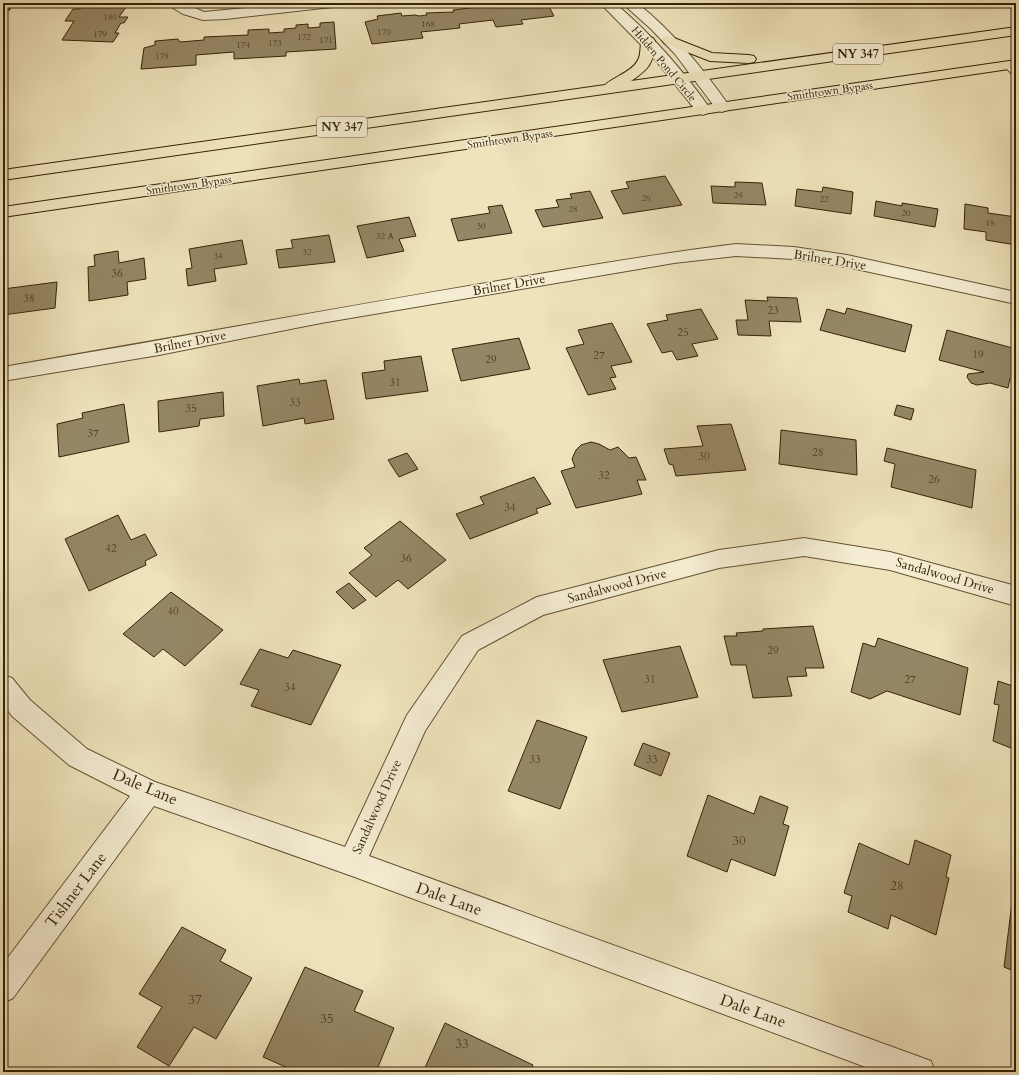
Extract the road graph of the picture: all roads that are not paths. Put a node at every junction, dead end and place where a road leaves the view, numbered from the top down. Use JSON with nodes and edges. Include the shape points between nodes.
{"nodes":[{"id":1,"x":177,"y":3,"type":"edge"},
{"id":2,"x":332,"y":3,"type":"edge"},
{"id":3,"x":629,"y":3,"type":"edge"},
{"id":4,"x":614,"y":4,"type":"edge"},
{"id":5,"x":1016,"y":32,"type":"edge"},
{"id":6,"x":669,"y":40,"type":"junction"},
{"id":7,"x":648,"y":41,"type":"junction"},
{"id":8,"x":818,"y":60,"type":"junction"},
{"id":9,"x":1013,"y":68,"type":"edge"},
{"id":10,"x":700,"y":77,"type":"junction"},
{"id":11,"x":680,"y":80,"type":"junction"},
{"id":12,"x":606,"y":90,"type":"junction"},
{"id":13,"x":722,"y":108,"type":"junction"},
{"id":14,"x":703,"y":110,"type":"junction"},
{"id":15,"x":3,"y":175,"type":"edge"},
{"id":16,"x":3,"y":212,"type":"edge"},
{"id":17,"x":1016,"y":298,"type":"edge"},
{"id":18,"x":3,"y":374,"type":"edge"},
{"id":19,"x":1016,"y":596,"type":"edge"},
{"id":20,"x":3,"y":686,"type":"edge"},
{"id":21,"x":149,"y":792,"type":"junction"},
{"id":22,"x":352,"y":863,"type":"junction"},
{"id":23,"x":3,"y":988,"type":"edge"},
{"id":24,"x":920,"y":1072,"type":"edge"}],
"edges":[{"from":1,"to":2,"type":"street","via":[[188,11],[203,16]]},
{"from":3,"to":6,"type":"street"},
{"from":4,"to":7,"type":"street","name":"Hidden Pond Circle"},
{"from":5,"to":8,"type":"highway","number":"NY 347"},
{"from":6,"to":8,"type":"highway","via":[[710,57]]},
{"from":6,"to":10,"type":"street"},
{"from":7,"to":11,"type":"street","name":"Hidden Pond Circle"},
{"from":7,"to":12,"type":"highway","via":[[646,58],[641,65]]},
{"from":8,"to":10,"type":"highway","number":"NY 347"},
{"from":9,"to":13,"type":"highway","name":"Smithtown Bypass","number":"NY 347"},
{"from":10,"to":11,"type":"highway","number":"NY 347"},
{"from":10,"to":13,"type":"street"},
{"from":11,"to":12,"type":"highway","number":"NY 347"},
{"from":11,"to":14,"type":"street","name":"Hidden Pond Circle"},
{"from":12,"to":15,"type":"highway","number":"NY 347"},
{"from":13,"to":14,"type":"highway","name":"Smithtown Bypass","number":"NY 347"},
{"from":14,"to":16,"type":"highway","name":"Smithtown Bypass","number":"NY 347"},
{"from":17,"to":18,"type":"street","name":"Brilner Drive","via":[[847,261],[794,253],[736,250],[651,261]]},
{"from":19,"to":22,"type":"street","name":"Sandalwood Drive","via":[[890,561],[804,547],[719,559],[537,607],[470,643],[416,722]]},
{"from":20,"to":21,"type":"street","name":"Dale Lane","via":[[21,708],[78,757]]},
{"from":21,"to":22,"type":"street","name":"Dale Lane"},
{"from":21,"to":23,"type":"street","name":"Tishner Lane"},
{"from":22,"to":24,"type":"street","name":"Dale Lane"}]}
